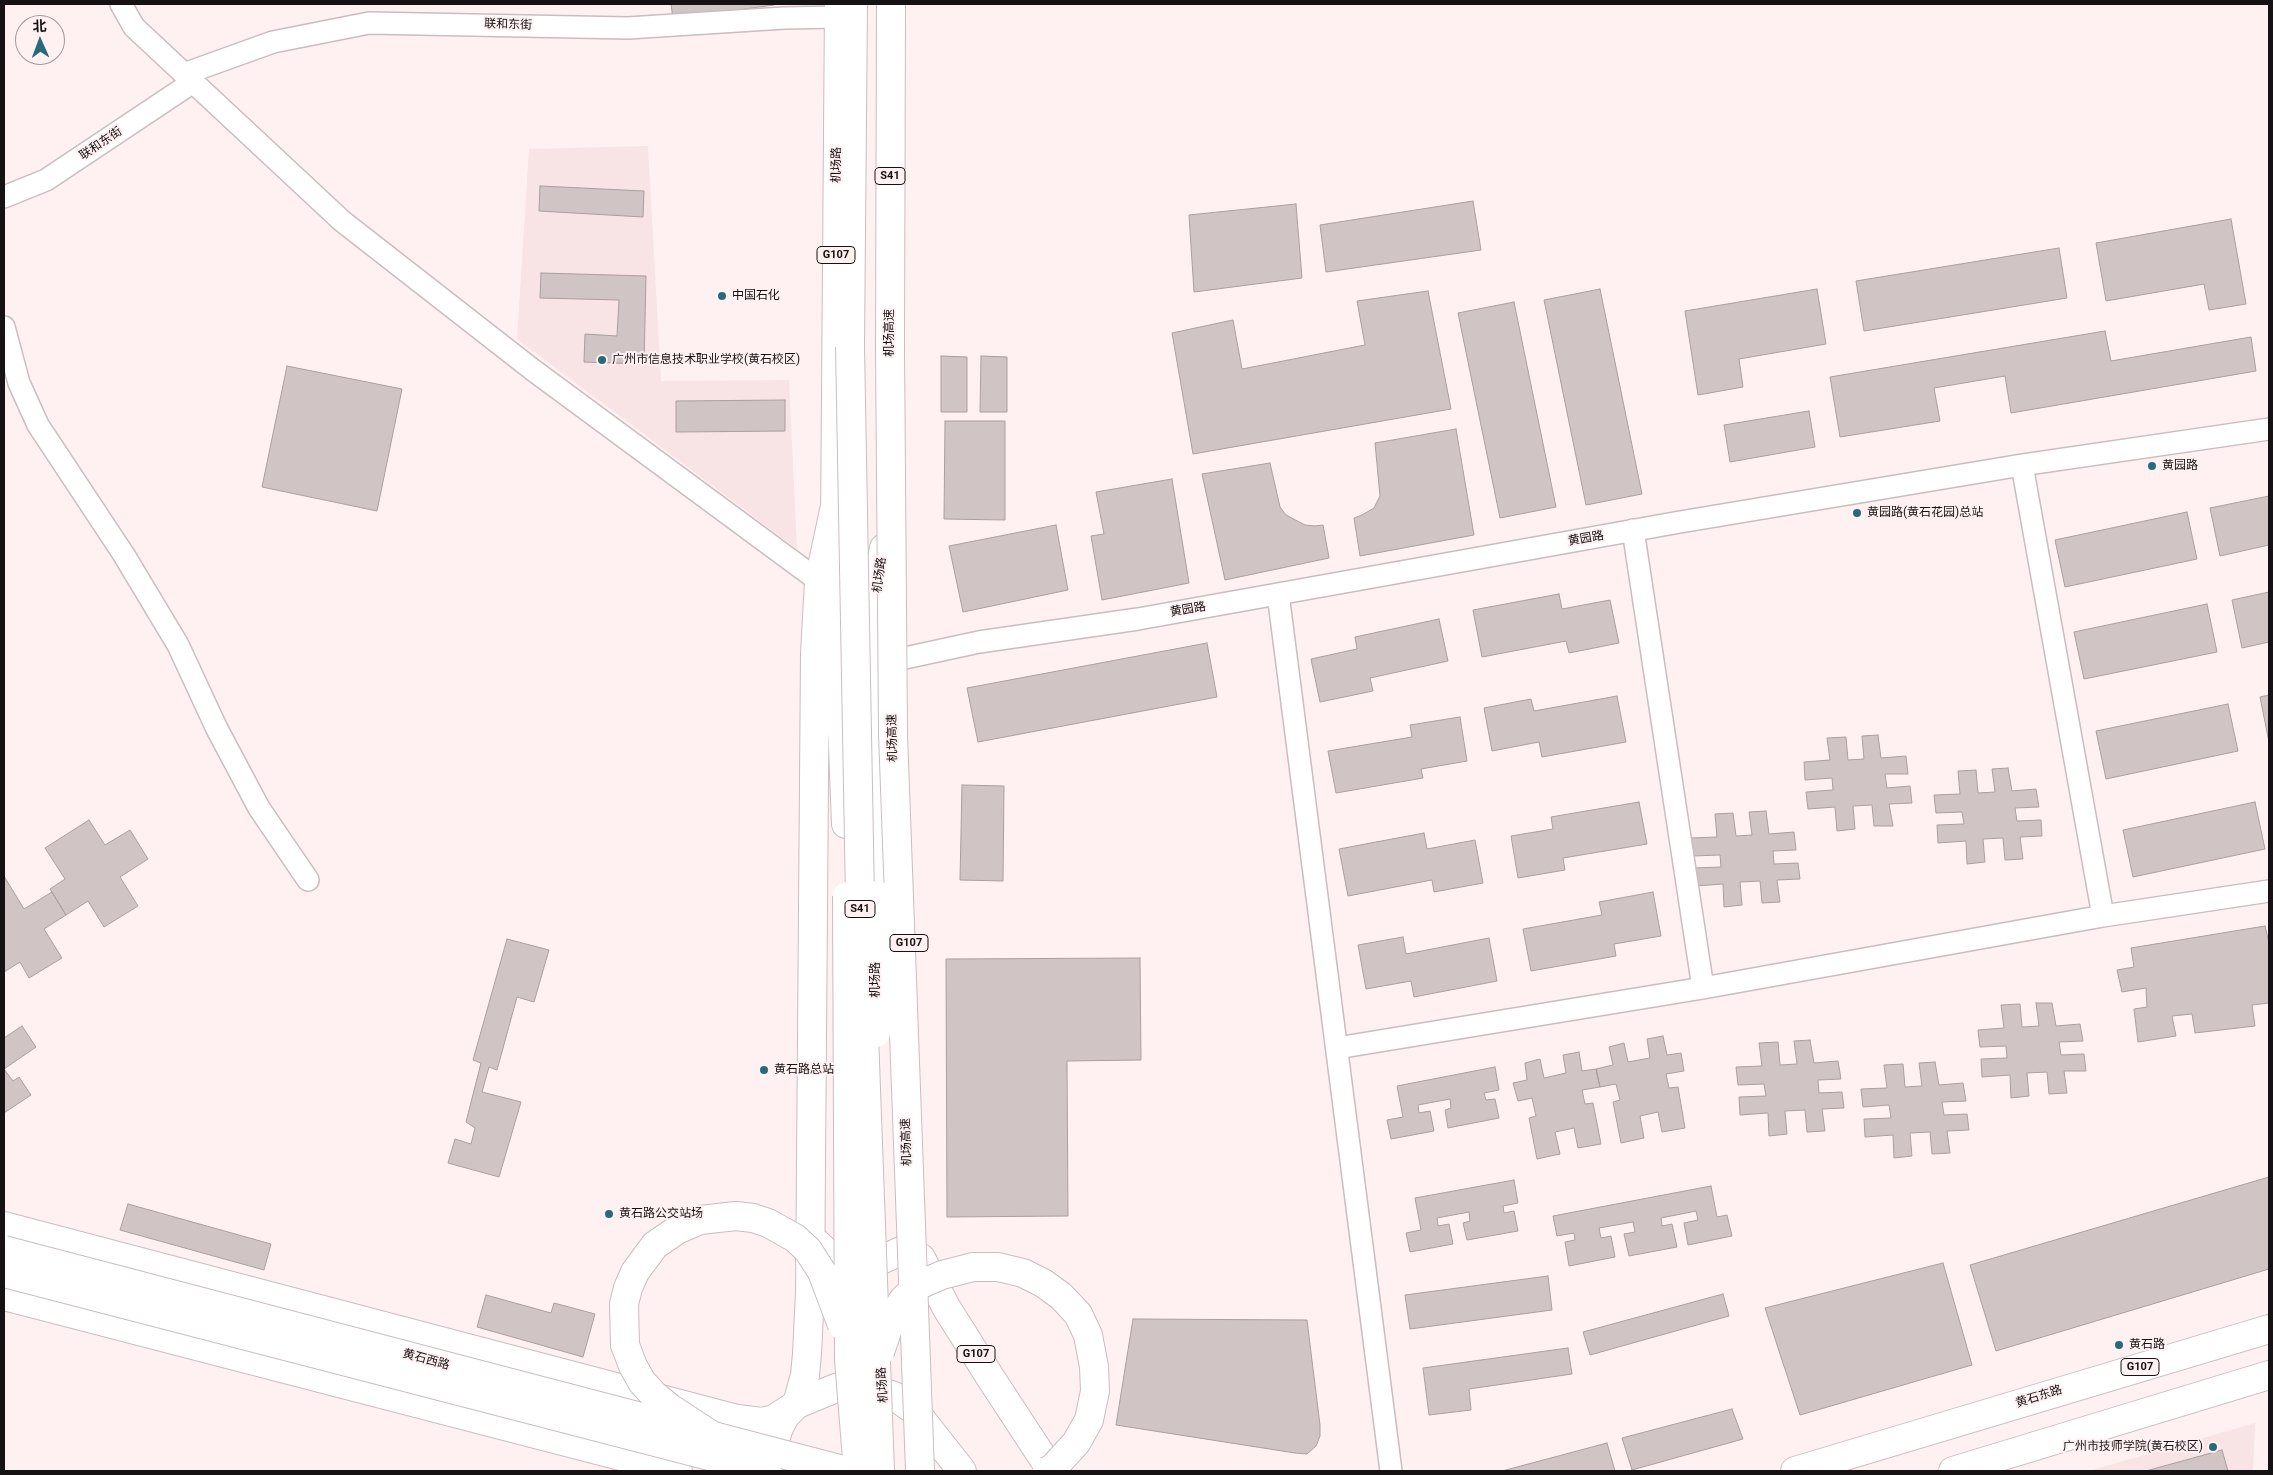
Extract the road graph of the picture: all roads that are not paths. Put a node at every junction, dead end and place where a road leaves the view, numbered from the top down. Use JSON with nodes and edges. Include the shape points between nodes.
{"nodes":[{"id":1,"x":121,"y":4,"type":"edge"},
{"id":2,"x":891,"y":4,"type":"edge"},
{"id":3,"x":902,"y":4,"type":"edge"},
{"id":4,"x":843,"y":8,"type":"edge"},
{"id":5,"x":188,"y":78,"type":"junction"},
{"id":6,"x":4,"y":197,"type":"edge"},
{"id":7,"x":4,"y":327,"type":"edge"},
{"id":8,"x":2269,"y":429,"type":"edge"},
{"id":9,"x":2022,"y":465,"type":"junction"},
{"id":10,"x":902,"y":492,"type":"junction"},
{"id":11,"x":835,"y":506,"type":"junction"},
{"id":12,"x":1633,"y":530,"type":"junction"},
{"id":13,"x":819,"y":581,"type":"junction"},
{"id":14,"x":1278,"y":594,"type":"junction"},
{"id":15,"x":905,"y":658,"type":"junction"},
{"id":16,"x":308,"y":880,"type":"dead end"},
{"id":17,"x":2269,"y":891,"type":"edge"},
{"id":18,"x":2103,"y":916,"type":"junction"},
{"id":19,"x":1703,"y":988,"type":"junction"},
{"id":20,"x":1337,"y":1048,"type":"junction"},
{"id":21,"x":4,"y":1226,"type":"edge"},
{"id":22,"x":810,"y":1237,"type":"junction"},
{"id":23,"x":910,"y":1238,"type":"junction"},
{"id":24,"x":4,"y":1250,"type":"edge"},
{"id":25,"x":4,"y":1272,"type":"edge"},
{"id":26,"x":4,"y":1296,"type":"edge"},
{"id":27,"x":2269,"y":1329,"type":"edge"},
{"id":28,"x":880,"y":1352,"type":"junction"},
{"id":29,"x":849,"y":1360,"type":"junction"},
{"id":30,"x":2269,"y":1375,"type":"edge"},
{"id":31,"x":664,"y":1401,"type":"junction"},
{"id":32,"x":797,"y":1404,"type":"junction"},
{"id":33,"x":914,"y":1410,"type":"junction"},
{"id":34,"x":711,"y":1436,"type":"junction"},
{"id":35,"x":645,"y":1463,"type":"junction"},
{"id":36,"x":954,"y":1465,"type":"edge"},
{"id":37,"x":1803,"y":1469,"type":"edge"},
{"id":38,"x":678,"y":1471,"type":"edge"},
{"id":39,"x":767,"y":1471,"type":"edge"},
{"id":40,"x":774,"y":1471,"type":"edge"},
{"id":41,"x":847,"y":1471,"type":"edge"},
{"id":42,"x":858,"y":1471,"type":"edge"},
{"id":43,"x":880,"y":1471,"type":"edge"},
{"id":44,"x":890,"y":1471,"type":"edge"},
{"id":45,"x":920,"y":1471,"type":"edge"},
{"id":46,"x":1047,"y":1471,"type":"edge"},
{"id":47,"x":1055,"y":1471,"type":"edge"},
{"id":48,"x":1391,"y":1471,"type":"edge"},
{"id":49,"x":1953,"y":1471,"type":"edge"}],
"edges":[{"from":1,"to":5,"type":"street","via":[[134,27]]},
{"from":2,"to":45,"type":"main road","name":"机场高速","number":"S41","bridge":true,"via":[[892,734]]},
{"from":3,"to":10,"type":"main road","name":"机场路","number":"G107"},
{"from":4,"to":5,"type":"street","name":"联和东街","via":[[784,18],[628,28],[369,23],[272,42]]},
{"from":4,"to":11,"type":"main road","name":"机场路","number":"G107"},
{"from":4,"to":43,"type":"main road","number":"S41","bridge":true,"via":[[855,721]]},
{"from":5,"to":6,"type":"street","name":"联和东街","via":[[46,180]]},
{"from":5,"to":13,"type":"street","via":[[342,221],[533,370]]},
{"from":7,"to":16,"type":"street","via":[[19,384],[38,425],[124,555],[178,645],[259,808]]},
{"from":8,"to":9,"type":"street","name":"黄园路"},
{"from":9,"to":12,"type":"street","name":"黄园路"},
{"from":9,"to":18,"type":"street"},
{"from":10,"to":15,"type":"main road","name":"机场路","number":"G107"},
{"from":10,"to":28,"type":"main road","name":"机场路","bridge":true,"via":[[882,558],[877,601],[876,1078]]},
{"from":11,"to":13,"type":"main road","name":"机场路","number":"G107"},
{"from":11,"to":29,"type":"main road","name":"机场路","bridge":true,"via":[[847,896]]},
{"from":12,"to":14,"type":"street","name":"黄园路"},
{"from":12,"to":19,"type":"street"},
{"from":13,"to":22,"type":"main road","name":"机场路","number":"G107","via":[[812,776]]},
{"from":14,"to":15,"type":"street","name":"黄园路","via":[[979,642]]},
{"from":14,"to":20,"type":"street"},
{"from":15,"to":23,"type":"main road","name":"机场路","number":"G107"},
{"from":17,"to":18,"type":"street"},
{"from":18,"to":19,"type":"street"},
{"from":19,"to":20,"type":"street"},
{"from":20,"to":48,"type":"street"},
{"from":21,"to":31,"type":"main road"},
{"from":22,"to":23,"type":"main road","via":[[838,1259],[869,1263],[881,1260]]},
{"from":22,"to":32,"type":"main road","name":"机场路","number":"G107","via":[[807,1354]]},
{"from":23,"to":33,"type":"main road","name":"机场路"},
{"from":23,"to":47,"type":"main road","number":"G107","via":[[946,1308],[1036,1448]]},
{"from":24,"to":34,"type":"main road","name":"黄石西路","bridge":true},
{"from":25,"to":39,"type":"main road","name":"黄石西路","bridge":true},
{"from":26,"to":35,"type":"main road"},
{"from":27,"to":37,"type":"main road","name":"黄石东路","number":"G107"},
{"from":28,"to":44,"type":"main road","name":"机场路"},
{"from":28,"to":46,"type":"main road","bridge":true,"via":[[892,1318],[903,1300],[919,1285],[942,1275],[973,1267],[998,1267],[1023,1273],[1043,1283],[1078,1314],[1088,1335],[1095,1391],[1089,1420],[1076,1443]]},
{"from":29,"to":34,"type":"main road","bridge":true,"via":[[843,1328],[822,1272],[808,1250],[795,1238],[768,1222],[736,1216],[700,1220],[678,1230],[655,1246],[635,1272],[624,1304],[625,1345],[642,1382],[670,1408]]},
{"from":29,"to":42,"type":"main road","name":"机场路","bridge":true},
{"from":30,"to":49,"type":"main road"},
{"from":31,"to":32,"type":"main road","via":[[762,1422]]},
{"from":31,"to":35,"type":"main road","via":[[663,1428]]},
{"from":32,"to":33,"type":"main road","via":[[836,1388],[856,1386],[885,1393]]},
{"from":32,"to":40,"type":"main road","number":"G107","via":[[785,1416],[778,1430],[773,1450]]},
{"from":33,"to":36,"type":"main road"},
{"from":34,"to":41,"type":"main road","name":"黄石西路","bridge":true},
{"from":35,"to":38,"type":"main road"}]}
